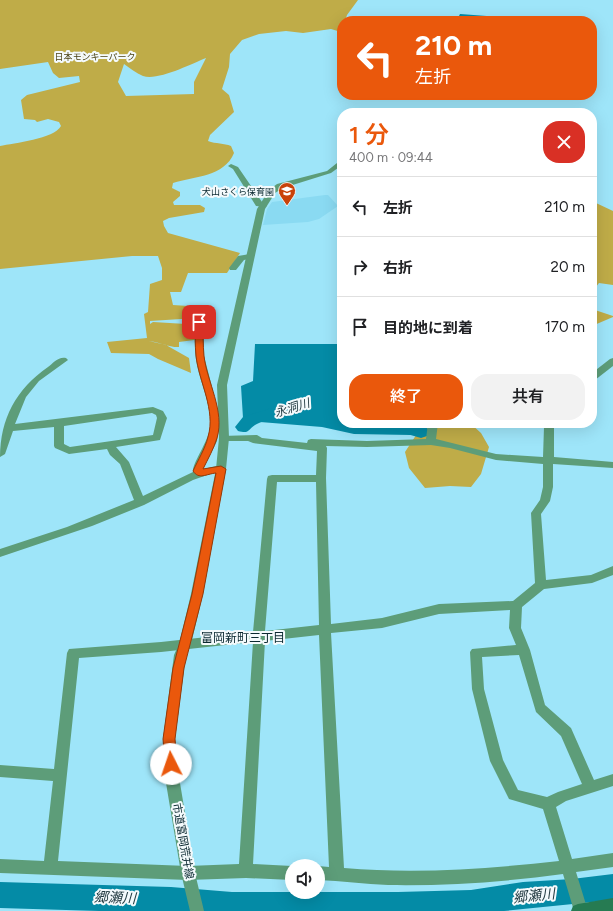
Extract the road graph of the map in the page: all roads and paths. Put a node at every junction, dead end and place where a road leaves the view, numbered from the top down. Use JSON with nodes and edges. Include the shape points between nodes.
{"nodes":[{"id":1,"x":337,"y":165,"type":"edge"},
{"id":2,"x":231,"y":166,"type":"dead end"},
{"id":3,"x":263,"y":205,"type":"junction"},
{"id":4,"x":250,"y":256,"type":"junction"},
{"id":5,"x":233,"y":268,"type":"dead end"},
{"id":6,"x":199,"y":322,"type":"dead end"},
{"id":7,"x":63,"y":360,"type":"dead end"},
{"id":8,"x":613,"y":361,"type":"edge"},
{"id":9,"x":597,"y":374,"type":"edge"},
{"id":10,"x":59,"y":423,"type":"junction"},
{"id":11,"x":9,"y":428,"type":"junction"},
{"id":12,"x":432,"y":428,"type":"edge"},
{"id":13,"x":549,"y":428,"type":"edge"},
{"id":14,"x":224,"y":438,"type":"junction"},
{"id":15,"x":250,"y":438,"type":"junction"},
{"id":16,"x":431,"y":442,"type":"junction"},
{"id":17,"x":110,"y":445,"type":"junction"},
{"id":18,"x":0,"y":452,"type":"edge"},
{"id":19,"x":548,"y":460,"type":"junction"},
{"id":20,"x":613,"y":465,"type":"edge"},
{"id":21,"x":221,"y":469,"type":"junction"},
{"id":22,"x":200,"y":473,"type":"junction"},
{"id":23,"x":321,"y":478,"type":"junction"},
{"id":24,"x":140,"y":502,"type":"junction"},
{"id":25,"x":0,"y":553,"type":"edge"},
{"id":26,"x":613,"y":570,"type":"edge"},
{"id":27,"x":541,"y":584,"type":"junction"},
{"id":28,"x":516,"y":605,"type":"junction"},
{"id":29,"x":325,"y":629,"type":"junction"},
{"id":30,"x":259,"y":637,"type":"junction"},
{"id":31,"x":185,"y":644,"type":"junction"},
{"id":32,"x":524,"y":650,"type":"junction"},
{"id":33,"x":0,"y":772,"type":"edge"},
{"id":34,"x":60,"y":775,"type":"junction"},
{"id":35,"x":613,"y":780,"type":"edge"},
{"id":36,"x":591,"y":788,"type":"junction"},
{"id":37,"x":548,"y":804,"type":"junction"},
{"id":38,"x":613,"y":860,"type":"edge"},
{"id":39,"x":0,"y":866,"type":"edge"},
{"id":40,"x":50,"y":868,"type":"junction"},
{"id":41,"x":569,"y":868,"type":"junction"},
{"id":42,"x":246,"y":871,"type":"junction"},
{"id":43,"x":188,"y":873,"type":"junction"},
{"id":44,"x":285,"y":873,"type":"edge"},
{"id":45,"x":325,"y":873,"type":"edge"},
{"id":46,"x":337,"y":874,"type":"junction"},
{"id":47,"x":613,"y":905,"type":"edge"},
{"id":48,"x":197,"y":911,"type":"edge"},
{"id":49,"x":580,"y":911,"type":"edge"}],
"edges":[{"from":1,"to":3,"type":"street","via":[[329,172],[280,186]]},
{"from":2,"to":3,"type":"street","via":[[236,168],[259,204]]},
{"from":3,"to":4,"type":"street","name":"市道富岡荒井線"},
{"from":4,"to":5,"type":"street","via":[[241,258]]},
{"from":4,"to":14,"type":"street","name":"市道富岡荒井線","via":[[222,385]]},
{"from":6,"to":22,"type":"street","via":[[200,356],[213,406],[214,427],[213,438],[197,471]]},
{"from":7,"to":11,"type":"street","via":[[36,379],[22,395]]},
{"from":8,"to":9,"type":"street"},
{"from":10,"to":11,"type":"street"},
{"from":10,"to":17,"type":"street","via":[[59,446],[69,451]]},
{"from":10,"to":17,"type":"street","via":[[153,410],[160,413],[162,418],[157,438]]},
{"from":11,"to":18,"type":"street"},
{"from":12,"to":16,"type":"street"},
{"from":13,"to":19,"type":"street"},
{"from":14,"to":15,"type":"street"},
{"from":14,"to":21,"type":"street","name":"市道富岡荒井線"},
{"from":15,"to":16,"type":"street","via":[[367,444]]},
{"from":15,"to":23,"type":"street","via":[[322,448]]},
{"from":16,"to":19,"type":"street","via":[[496,457]]},
{"from":17,"to":24,"type":"street","via":[[124,462]]},
{"from":19,"to":20,"type":"street"},
{"from":19,"to":27,"type":"street","via":[[548,487],[544,501],[536,513]]},
{"from":21,"to":22,"type":"street"},
{"from":21,"to":31,"type":"street","name":"市道富岡荒井線"},
{"from":22,"to":24,"type":"street"},
{"from":23,"to":29,"type":"street"},
{"from":23,"to":30,"type":"street","via":[[272,479]]},
{"from":24,"to":25,"type":"street"},
{"from":26,"to":27,"type":"street","via":[[592,579]]},
{"from":27,"to":28,"type":"street"},
{"from":28,"to":29,"type":"street","via":[[439,609],[382,623]]},
{"from":28,"to":32,"type":"street","via":[[515,628]]},
{"from":29,"to":30,"type":"street"},
{"from":29,"to":46,"type":"street"},
{"from":30,"to":31,"type":"street"},
{"from":30,"to":42,"type":"street"},
{"from":31,"to":34,"type":"street","via":[[73,653]]},
{"from":31,"to":43,"type":"street","name":"市道富岡荒井線","via":[[180,655],[169,739],[172,777]]},
{"from":32,"to":36,"type":"street","via":[[540,708],[566,732]]},
{"from":32,"to":37,"type":"street","via":[[476,652],[478,689],[497,761],[514,794]]},
{"from":33,"to":34,"type":"street"},
{"from":34,"to":40,"type":"street"},
{"from":35,"to":36,"type":"street"},
{"from":36,"to":37,"type":"street","via":[[563,796]]},
{"from":37,"to":41,"type":"street"},
{"from":38,"to":41,"type":"street"},
{"from":39,"to":40,"type":"street"},
{"from":40,"to":43,"type":"street"},
{"from":41,"to":46,"type":"street","via":[[396,878]]},
{"from":41,"to":49,"type":"street"},
{"from":42,"to":43,"type":"street"},
{"from":42,"to":44,"type":"street"},
{"from":43,"to":48,"type":"street","name":"市道富岡荒井線"},
{"from":45,"to":46,"type":"street"},
{"from":47,"to":49,"type":"main road"}]}
